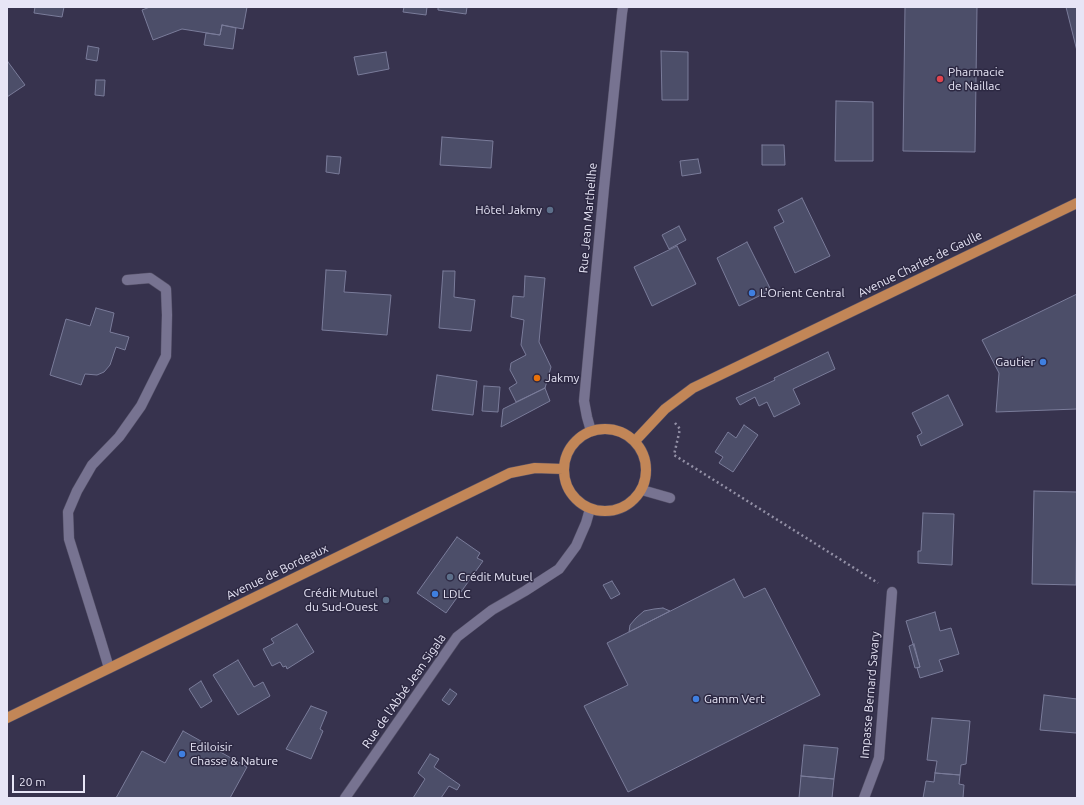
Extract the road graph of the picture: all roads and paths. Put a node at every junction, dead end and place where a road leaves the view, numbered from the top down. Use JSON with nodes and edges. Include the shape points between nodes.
{"nodes":[{"id":1,"x":624,"y":7,"type":"edge"},
{"id":2,"x":1077,"y":202,"type":"edge"},
{"id":3,"x":127,"y":280,"type":"dead end"},
{"id":4,"x":666,"y":409,"type":"junction"},
{"id":5,"x":591,"y":431,"type":"junction"},
{"id":6,"x":635,"y":440,"type":"junction"},
{"id":7,"x":564,"y":469,"type":"junction"},
{"id":8,"x":642,"y":490,"type":"junction"},
{"id":9,"x":670,"y":498,"type":"dead end"},
{"id":10,"x":590,"y":509,"type":"junction"},
{"id":11,"x":892,"y":592,"type":"joint"},
{"id":12,"x":108,"y":668,"type":"junction"},
{"id":13,"x":7,"y":718,"type":"edge"},
{"id":14,"x":345,"y":798,"type":"edge"},
{"id":15,"x":864,"y":798,"type":"edge"}],
"edges":[{"from":1,"to":5,"type":"street","name":"Rue Jean Martheilhe","via":[[584,401]]},
{"from":2,"to":4,"type":"main road","name":"Avenue Charles de Gaulle","via":[[693,388]]},
{"from":3,"to":12,"type":"street","via":[[150,278],[166,289],[166,356],[141,406],[119,438],[92,465],[68,512],[69,539]]},
{"from":4,"to":6,"type":"main road","name":"Avenue Charles de Gaulle"},
{"from":4,"to":11,"type":"path","via":[[680,429],[674,455]]},
{"from":5,"to":6,"type":"main road","via":[[614,429]]},
{"from":5,"to":7,"type":"main road","via":[[580,436],[571,445]]},
{"from":6,"to":8,"type":"main road","via":[[646,464]]},
{"from":7,"to":10,"type":"main road","via":[[570,493]]},
{"from":7,"to":12,"type":"main road","name":"Avenue de Bordeaux","via":[[535,468],[510,473]]},
{"from":8,"to":9,"type":"street"},
{"from":8,"to":10,"type":"main road","via":[[625,507],[602,512]]},
{"from":10,"to":14,"type":"street","name":"Rue de l'Abbé Jean Sigala","via":[[576,546],[559,569],[492,610],[457,637]]},
{"from":11,"to":15,"type":"street","name":"Impasse Bernard Savary","via":[[879,758]]},
{"from":12,"to":13,"type":"main road","name":"Avenue de Bordeaux"}]}
